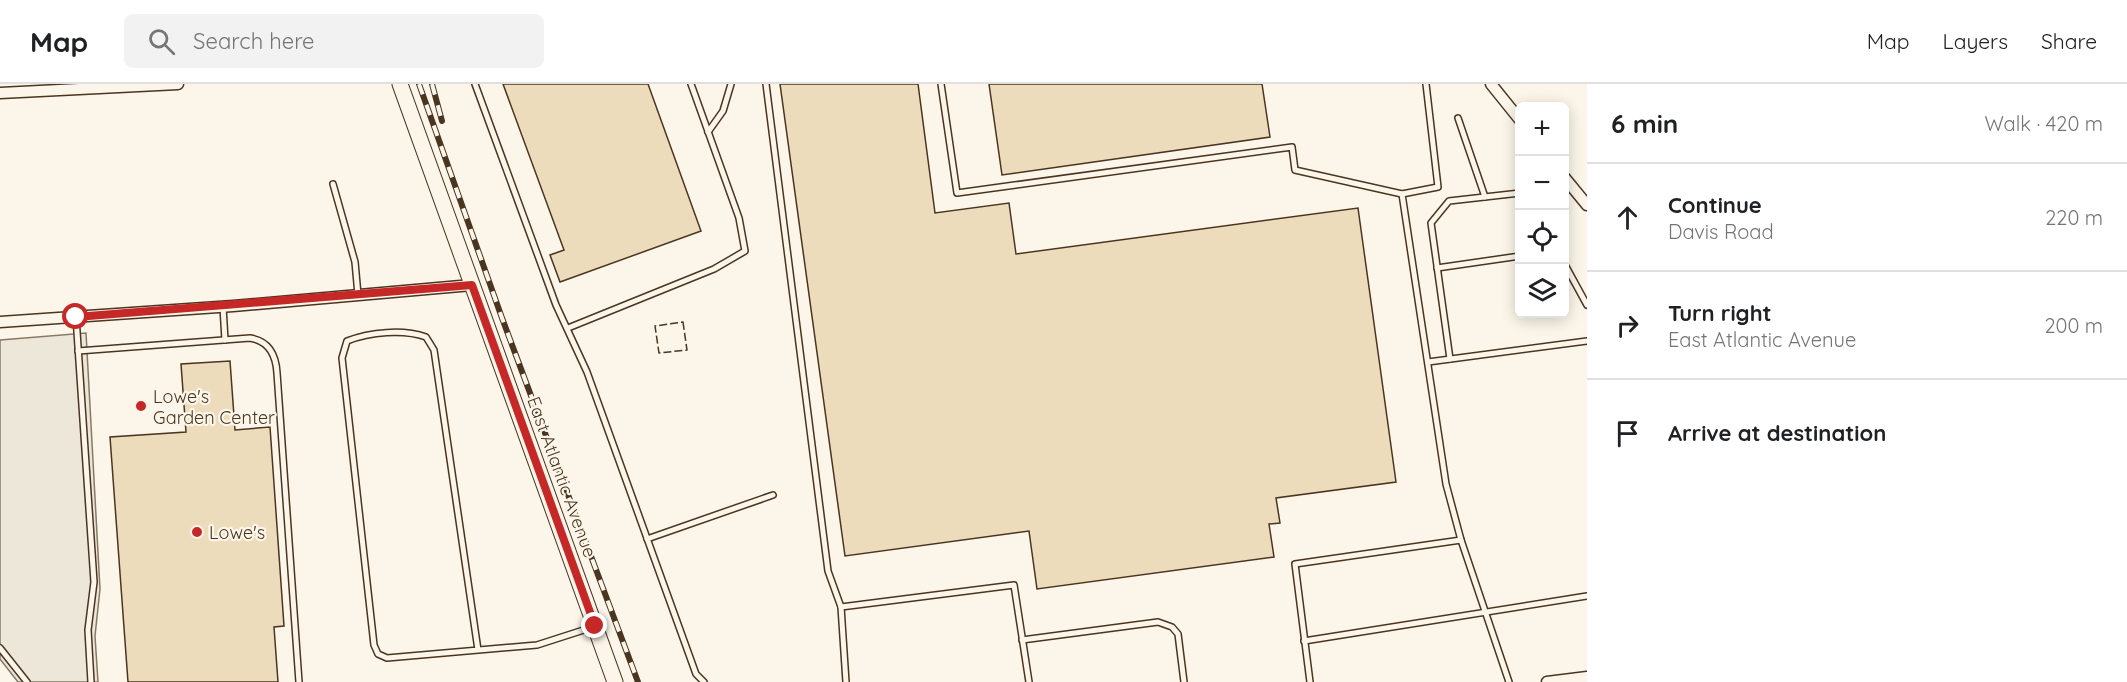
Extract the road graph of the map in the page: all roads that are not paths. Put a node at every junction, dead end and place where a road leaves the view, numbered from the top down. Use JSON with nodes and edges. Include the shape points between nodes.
{"nodes":[{"id":1,"x":178,"y":84,"type":"edge"},
{"id":2,"x":400,"y":84,"type":"edge"},
{"id":3,"x":475,"y":84,"type":"edge"},
{"id":4,"x":691,"y":84,"type":"edge"},
{"id":5,"x":730,"y":84,"type":"edge"},
{"id":6,"x":766,"y":84,"type":"edge"},
{"id":7,"x":940,"y":84,"type":"edge"},
{"id":8,"x":1426,"y":84,"type":"edge"},
{"id":9,"x":1491,"y":84,"type":"edge"},
{"id":10,"x":0,"y":93,"type":"edge"},
{"id":11,"x":1515,"y":114,"type":"edge"},
{"id":12,"x":1458,"y":118,"type":"dead end"},
{"id":13,"x":708,"y":132,"type":"junction"},
{"id":14,"x":1569,"y":183,"type":"edge"},
{"id":15,"x":333,"y":184,"type":"dead end"},
{"id":16,"x":1401,"y":194,"type":"junction"},
{"id":17,"x":1515,"y":194,"type":"edge"},
{"id":18,"x":1485,"y":197,"type":"junction"},
{"id":19,"x":1587,"y":205,"type":"edge"},
{"id":20,"x":1515,"y":257,"type":"edge"},
{"id":21,"x":1565,"y":264,"type":"edge"},
{"id":22,"x":1437,"y":268,"type":"junction"},
{"id":23,"x":472,"y":285,"type":"junction"},
{"id":24,"x":358,"y":295,"type":"junction"},
{"id":25,"x":1587,"y":305,"type":"edge"},
{"id":26,"x":223,"y":307,"type":"junction"},
{"id":27,"x":76,"y":317,"type":"junction"},
{"id":28,"x":0,"y":322,"type":"edge"},
{"id":29,"x":568,"y":328,"type":"junction"},
{"id":30,"x":225,"y":339,"type":"junction"},
{"id":31,"x":1587,"y":341,"type":"edge"},
{"id":32,"x":78,"y":351,"type":"junction"},
{"id":33,"x":1450,"y":359,"type":"junction"},
{"id":34,"x":1428,"y":362,"type":"junction"},
{"id":35,"x":773,"y":495,"type":"dead end"},
{"id":36,"x":647,"y":539,"type":"junction"},
{"id":37,"x":1461,"y":540,"type":"junction"},
{"id":38,"x":1587,"y":596,"type":"edge"},
{"id":39,"x":842,"y":607,"type":"junction"},
{"id":40,"x":1486,"y":612,"type":"junction"},
{"id":41,"x":595,"y":626,"type":"junction"},
{"id":42,"x":1022,"y":640,"type":"junction"},
{"id":43,"x":1304,"y":641,"type":"junction"},
{"id":44,"x":0,"y":648,"type":"edge"},
{"id":45,"x":478,"y":650,"type":"junction"},
{"id":46,"x":1587,"y":677,"type":"edge"},
{"id":47,"x":27,"y":682,"type":"edge"},
{"id":48,"x":91,"y":682,"type":"edge"},
{"id":49,"x":299,"y":682,"type":"edge"},
{"id":50,"x":615,"y":682,"type":"edge"},
{"id":51,"x":704,"y":682,"type":"edge"},
{"id":52,"x":846,"y":682,"type":"edge"},
{"id":53,"x":1029,"y":682,"type":"edge"},
{"id":54,"x":1184,"y":682,"type":"edge"},
{"id":55,"x":1310,"y":682,"type":"edge"},
{"id":56,"x":1509,"y":682,"type":"edge"},
{"id":57,"x":1547,"y":682,"type":"edge"}],
"edges":[{"from":1,"to":10,"type":"street"},
{"from":2,"to":23,"type":"street","name":"East Atlantic Avenue"},
{"from":3,"to":29,"type":"lane","via":[[556,305]]},
{"from":4,"to":13,"type":"lane"},
{"from":5,"to":13,"type":"lane","via":[[723,111]]},
{"from":6,"to":39,"type":"lane","via":[[828,571]]},
{"from":7,"to":16,"type":"lane","via":[[957,194],[1292,147],[1294,170]]},
{"from":8,"to":16,"type":"lane","via":[[1438,187]]},
{"from":9,"to":11,"type":"street"},
{"from":12,"to":18,"type":"lane"},
{"from":13,"to":29,"type":"lane","via":[[739,218],[745,251],[714,269]]},
{"from":14,"to":19,"type":"street"},
{"from":15,"to":24,"type":"lane","via":[[355,262]]},
{"from":16,"to":34,"type":"lane"},
{"from":17,"to":18,"type":"lane"},
{"from":18,"to":22,"type":"lane","via":[[1449,201],[1431,223]]},
{"from":20,"to":22,"type":"lane"},
{"from":21,"to":25,"type":"lane"},
{"from":22,"to":33,"type":"lane"},
{"from":23,"to":24,"type":"street"},
{"from":23,"to":41,"type":"street","name":"East Atlantic Avenue"},
{"from":24,"to":26,"type":"street"},
{"from":26,"to":27,"type":"street"},
{"from":26,"to":30,"type":"lane"},
{"from":27,"to":28,"type":"street"},
{"from":27,"to":32,"type":"lane"},
{"from":29,"to":36,"type":"lane"},
{"from":30,"to":32,"type":"lane"},
{"from":30,"to":49,"type":"lane","via":[[260,339],[276,359]]},
{"from":31,"to":33,"type":"lane"},
{"from":32,"to":48,"type":"lane","via":[[94,582],[88,630]]},
{"from":33,"to":34,"type":"lane"},
{"from":34,"to":37,"type":"lane","via":[[1446,484]]},
{"from":35,"to":36,"type":"lane"},
{"from":36,"to":51,"type":"lane","via":[[696,674]]},
{"from":37,"to":40,"type":"lane"},
{"from":37,"to":43,"type":"lane","via":[[1295,564]]},
{"from":38,"to":40,"type":"lane"},
{"from":39,"to":42,"type":"lane","via":[[1014,585]]},
{"from":39,"to":52,"type":"lane"},
{"from":40,"to":43,"type":"lane"},
{"from":40,"to":56,"type":"lane"},
{"from":41,"to":45,"type":"lane","via":[[537,645]]},
{"from":41,"to":50,"type":"street","name":"East Atlantic Avenue"},
{"from":42,"to":53,"type":"lane"},
{"from":42,"to":54,"type":"lane","via":[[1158,622],[1178,634]]},
{"from":43,"to":55,"type":"lane"},
{"from":44,"to":47,"type":"lane"},
{"from":45,"to":45,"type":"lane","via":[[387,658],[378,654],[374,645],[342,358],[347,341],[411,332],[426,337],[434,350]]},
{"from":46,"to":57,"type":"street"}]}
